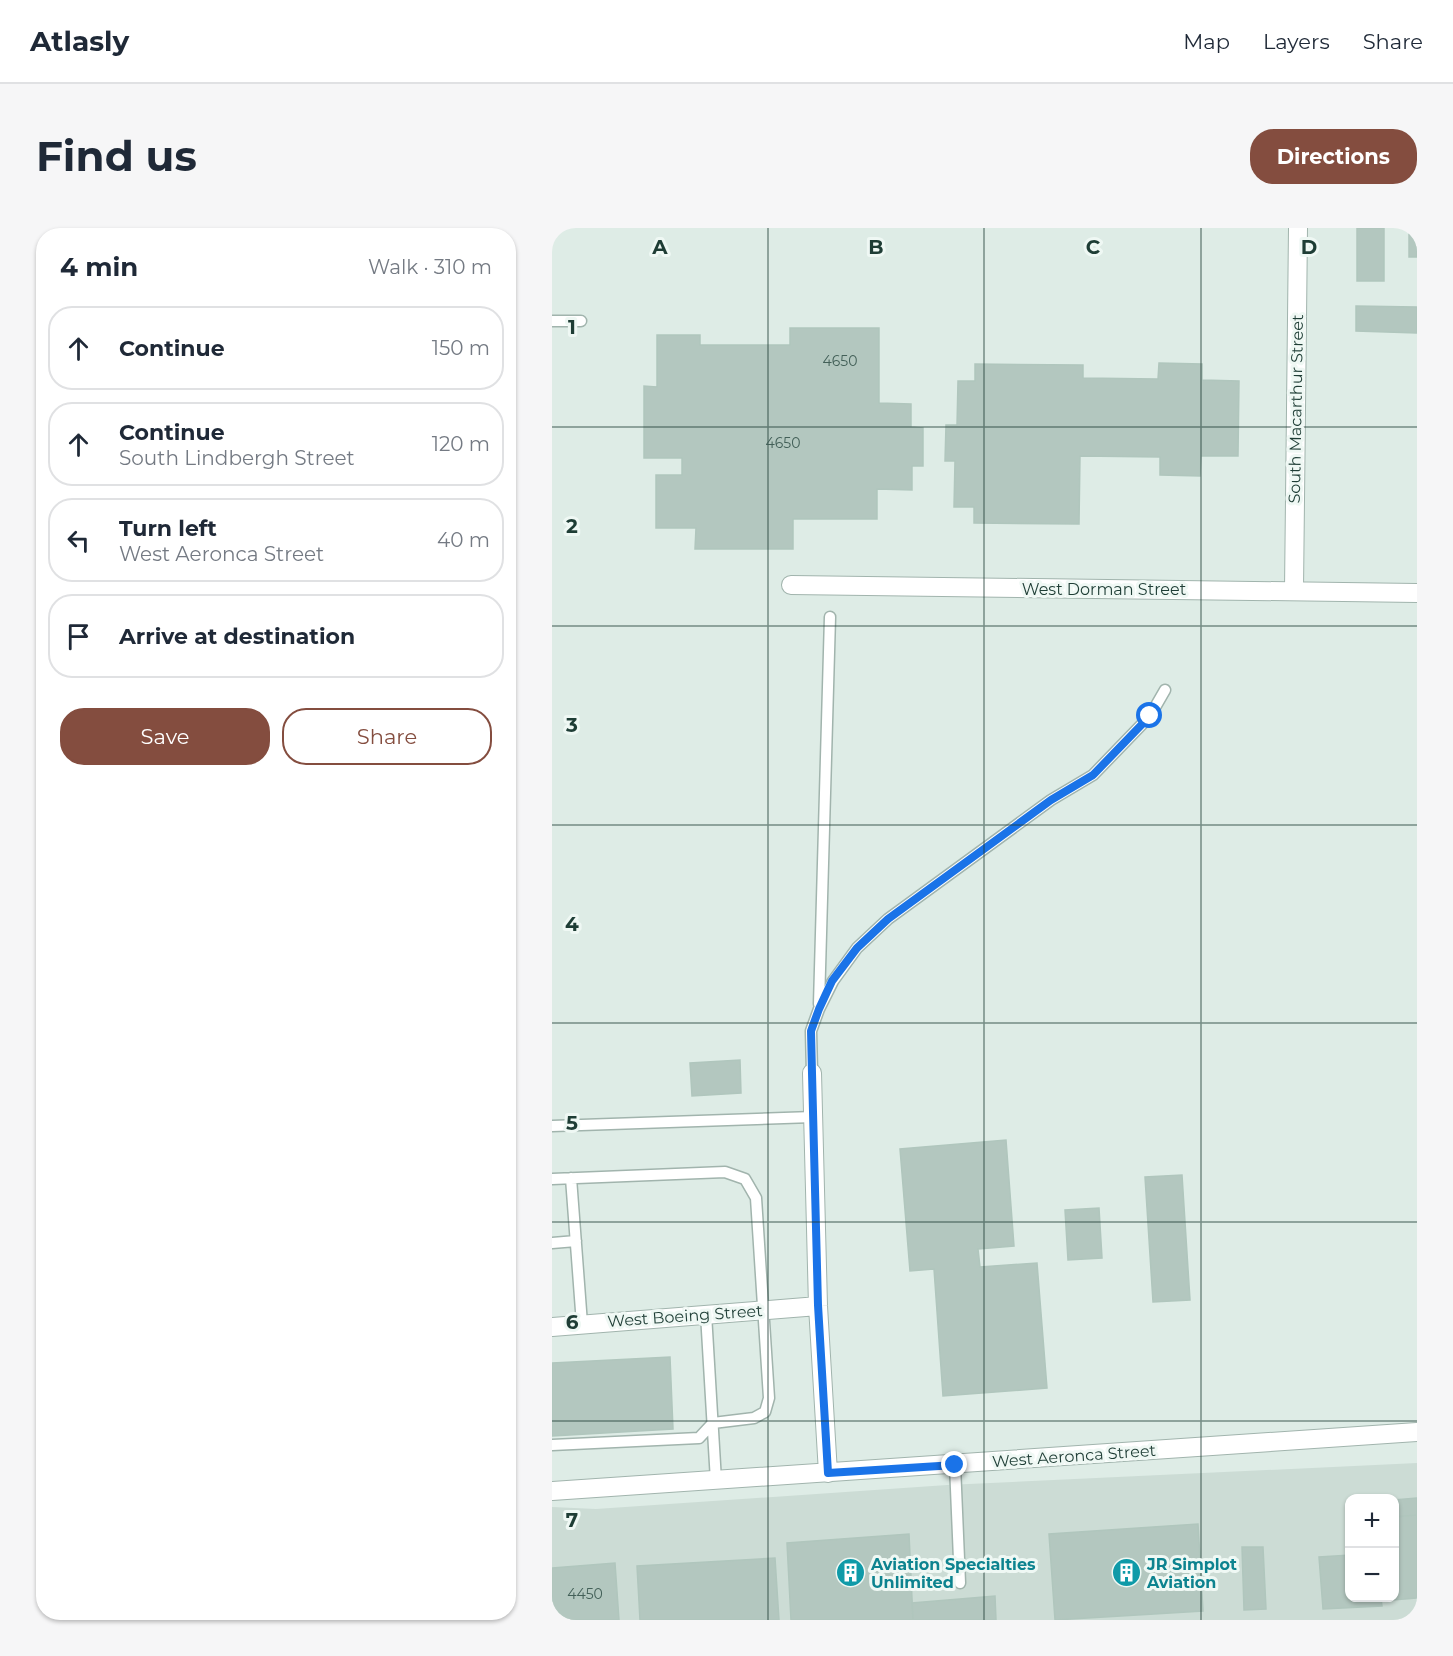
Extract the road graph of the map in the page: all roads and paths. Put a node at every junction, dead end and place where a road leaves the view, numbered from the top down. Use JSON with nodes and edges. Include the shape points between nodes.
{"nodes":[{"id":1,"x":1298,"y":228,"type":"edge"},
{"id":2,"x":552,"y":321,"type":"edge"},
{"id":3,"x":581,"y":321,"type":"dead end"},
{"id":4,"x":790,"y":585,"type":"dead end"},
{"id":5,"x":1294,"y":590,"type":"junction"},
{"id":6,"x":1417,"y":593,"type":"edge"},
{"id":7,"x":830,"y":617,"type":"dead end"},
{"id":8,"x":1166,"y":690,"type":"dead end"},
{"id":9,"x":819,"y":1009,"type":"junction"},
{"id":10,"x":812,"y":1073,"type":"joint"},
{"id":11,"x":813,"y":1117,"type":"junction"},
{"id":12,"x":552,"y":1126,"type":"edge"},
{"id":13,"x":571,"y":1178,"type":"junction"},
{"id":14,"x":552,"y":1179,"type":"edge"},
{"id":15,"x":576,"y":1241,"type":"junction"},
{"id":16,"x":552,"y":1243,"type":"edge"},
{"id":17,"x":818,"y":1305,"type":"junction"},
{"id":18,"x":762,"y":1310,"type":"junction"},
{"id":19,"x":706,"y":1314,"type":"junction"},
{"id":20,"x":582,"y":1324,"type":"junction"},
{"id":21,"x":552,"y":1326,"type":"edge"},
{"id":22,"x":713,"y":1423,"type":"junction"},
{"id":23,"x":1417,"y":1432,"type":"edge"},
{"id":24,"x":552,"y":1445,"type":"edge"},
{"id":25,"x":955,"y":1465,"type":"junction"},
{"id":26,"x":828,"y":1473,"type":"junction"},
{"id":27,"x":716,"y":1481,"type":"junction"},
{"id":28,"x":552,"y":1491,"type":"edge"},
{"id":29,"x":960,"y":1583,"type":"dead end"}],
"edges":[{"from":1,"to":5,"type":"street","name":"South Macarthur Street"},
{"from":2,"to":3,"type":"lane"},
{"from":4,"to":5,"type":"street","name":"West Dorman Street"},
{"from":5,"to":6,"type":"street","name":"West Dorman Street"},
{"from":7,"to":9,"type":"lane"},
{"from":8,"to":9,"type":"lane","via":[[1150,716],[1093,775],[1051,800],[888,919],[857,948],[832,981]]},
{"from":9,"to":10,"type":"lane","via":[[811,1031]]},
{"from":10,"to":11,"type":"street"},
{"from":11,"to":12,"type":"lane"},
{"from":11,"to":17,"type":"street"},
{"from":13,"to":14,"type":"lane"},
{"from":13,"to":15,"type":"lane"},
{"from":13,"to":18,"type":"lane","via":[[725,1172],[745,1179],[756,1198]]},
{"from":15,"to":16,"type":"lane"},
{"from":15,"to":20,"type":"lane"},
{"from":17,"to":18,"type":"street","name":"West Boeing Street"},
{"from":17,"to":26,"type":"street"},
{"from":18,"to":19,"type":"street","name":"West Boeing Street"},
{"from":18,"to":22,"type":"lane","via":[[768,1398],[765,1412],[754,1418]]},
{"from":19,"to":20,"type":"street","name":"West Boeing Street"},
{"from":19,"to":22,"type":"lane"},
{"from":20,"to":21,"type":"street","name":"West Boeing Street"},
{"from":22,"to":24,"type":"lane","via":[[699,1438]]},
{"from":22,"to":27,"type":"lane"},
{"from":23,"to":25,"type":"street","name":"West Aeronca Street"},
{"from":25,"to":26,"type":"street","name":"West Aeronca Street"},
{"from":25,"to":29,"type":"lane"},
{"from":26,"to":27,"type":"street","name":"West Aeronca Street"},
{"from":27,"to":28,"type":"street","name":"West Aeronca Street"}]}
